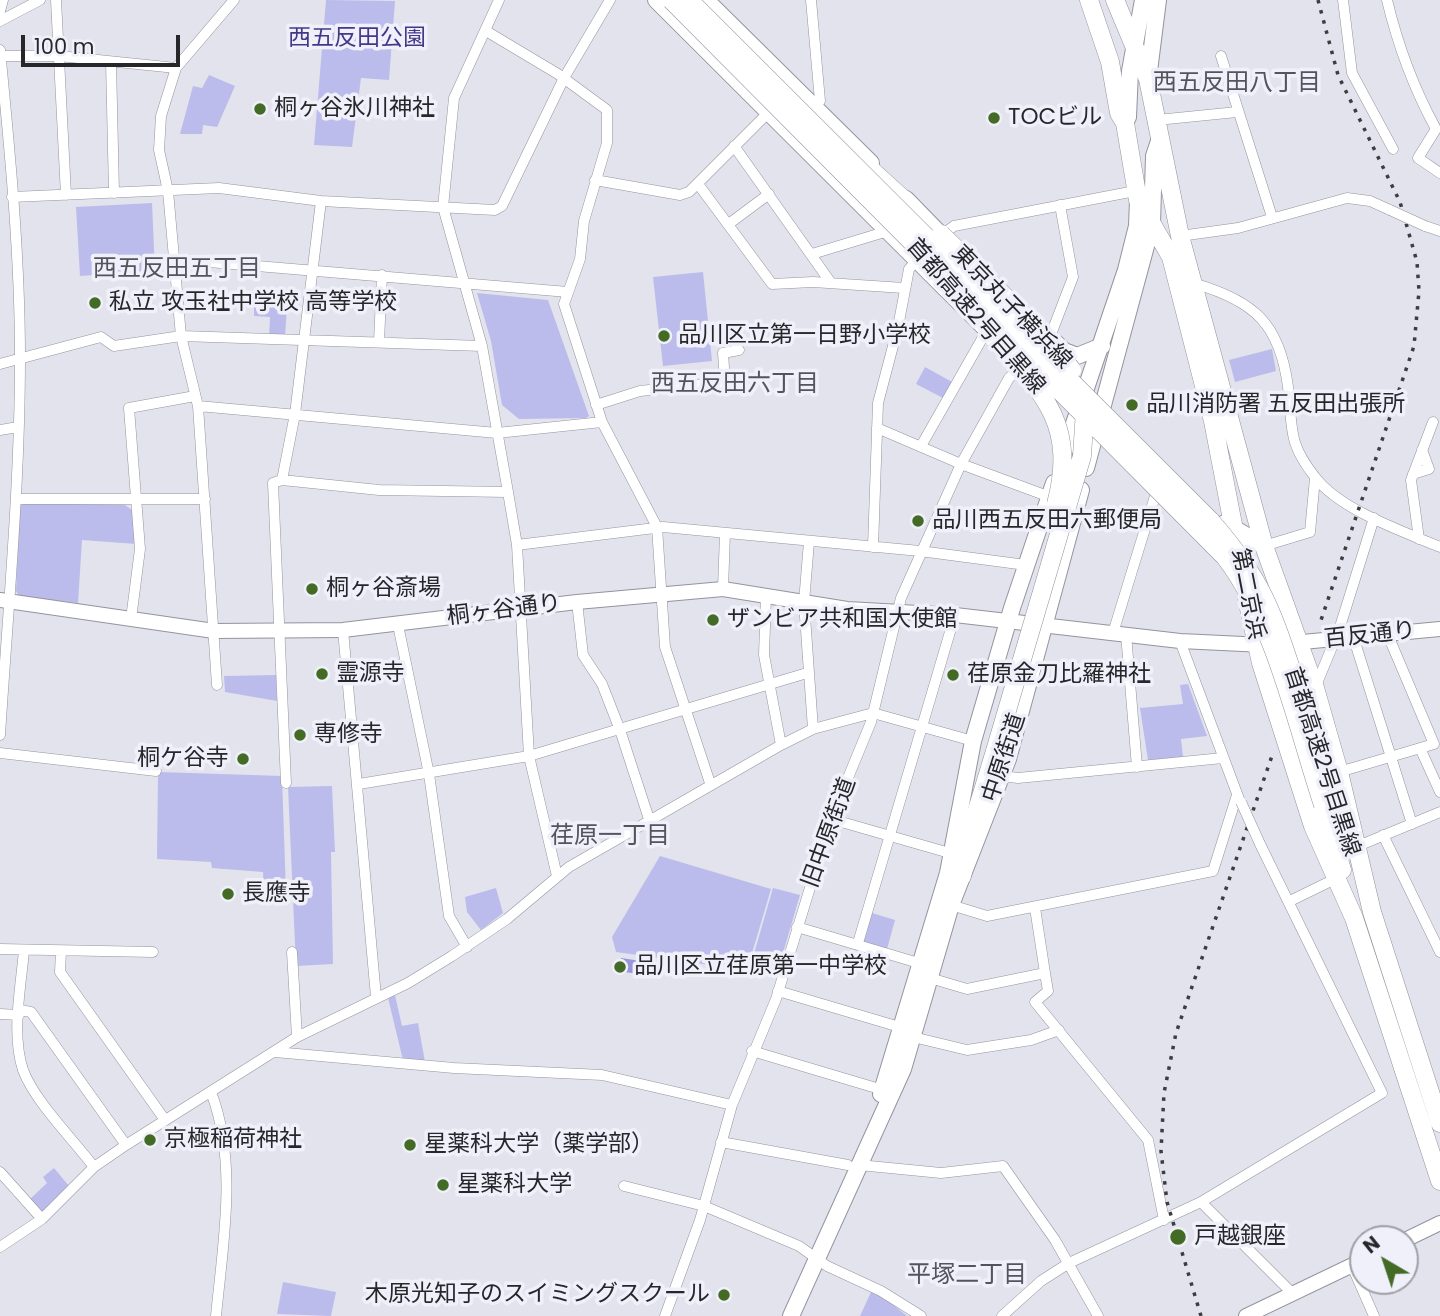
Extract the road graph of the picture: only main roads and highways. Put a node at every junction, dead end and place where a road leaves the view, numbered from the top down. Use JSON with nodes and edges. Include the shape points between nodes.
{"nodes":[{"id":1,"x":656,"y":0,"type":"edge"},
{"id":2,"x":671,"y":0,"type":"edge"},
{"id":3,"x":689,"y":0,"type":"edge"},
{"id":4,"x":706,"y":0,"type":"edge"},
{"id":5,"x":1090,"y":0,"type":"edge"},
{"id":6,"x":1117,"y":0,"type":"edge"},
{"id":7,"x":1143,"y":0,"type":"edge"},
{"id":8,"x":1158,"y":0,"type":"edge"},
{"id":9,"x":1135,"y":43,"type":"junction"},
{"id":10,"x":1149,"y":79,"type":"junction"},
{"id":11,"x":813,"y":113,"type":"junction"},
{"id":12,"x":1125,"y":123,"type":"junction"},
{"id":13,"x":1158,"y":129,"type":"junction"},
{"id":14,"x":1136,"y":196,"type":"junction"},
{"id":15,"x":1152,"y":223,"type":"junction"},
{"id":16,"x":892,"y":229,"type":"junction"},
{"id":17,"x":942,"y":235,"type":"junction"},
{"id":18,"x":1143,"y":262,"type":"junction"},
{"id":19,"x":1172,"y":262,"type":"junction"},
{"id":20,"x":1102,"y":346,"type":"junction"},
{"id":21,"x":1023,"y":365,"type":"junction"},
{"id":22,"x":1087,"y":389,"type":"junction"},
{"id":23,"x":1102,"y":404,"type":"junction"},
{"id":24,"x":1077,"y":415,"type":"junction"},
{"id":25,"x":1096,"y":432,"type":"junction"},
{"id":26,"x":1062,"y":458,"type":"junction"},
{"id":27,"x":1235,"y":530,"type":"junction"},
{"id":28,"x":1264,"y":546,"type":"junction"},
{"id":29,"x":1248,"y":601,"type":"junction"},
{"id":30,"x":984,"y":747,"type":"junction"},
{"id":31,"x":1328,"y":803,"type":"junction"},
{"id":32,"x":953,"y":854,"type":"joint"},
{"id":33,"x":962,"y":876,"type":"junction"},
{"id":34,"x":1363,"y":915,"type":"junction"},
{"id":35,"x":926,"y":971,"type":"junction"},
{"id":36,"x":908,"y":1032,"type":"junction"},
{"id":37,"x":1440,"y":1123,"type":"edge"},
{"id":38,"x":854,"y":1165,"type":"junction"},
{"id":39,"x":1440,"y":1181,"type":"edge"},
{"id":40,"x":813,"y":1256,"type":"junction"},
{"id":41,"x":780,"y":1316,"type":"edge"},
{"id":42,"x":791,"y":1316,"type":"edge"}],
"edges":[{"from":1,"to":16,"type":"main road","name":"東京丸子横浜線"},
{"from":2,"to":16,"type":"highway","name":"首都高速2号目黒線","bridge":true},
{"from":3,"to":11,"type":"highway","name":"首都高速2号目黒線","bridge":true},
{"from":4,"to":11,"type":"main road","name":"東京丸子横浜線"},
{"from":5,"to":12,"type":"highway","name":"第二京浜"},
{"from":6,"to":7,"type":"main road","via":[[1132,11]]},
{"from":6,"to":9,"type":"highway","name":"第二京浜"},
{"from":7,"to":9,"type":"main road"},
{"from":8,"to":10,"type":"main road"},
{"from":9,"to":10,"type":"highway","name":"第二京浜"},
{"from":9,"to":12,"type":"main road"},
{"from":10,"to":13,"type":"highway","name":"第二京浜"},
{"from":11,"to":17,"type":"main road","name":"東京丸子横浜線"},
{"from":11,"to":30,"type":"highway","name":"首都高速2号目黒線","bridge":true,"via":[[1026,317],[1060,353],[1080,388],[1086,425],[1082,456]]},
{"from":11,"to":31,"type":"highway","name":"首都高速2号目黒線","bridge":true,"via":[[1235,548],[1275,617]]},
{"from":12,"to":14,"type":"highway","name":"第二京浜"},
{"from":13,"to":15,"type":"main road","name":"中原街道"},
{"from":13,"to":28,"type":"highway","name":"第二京浜","via":[[1180,236]]},
{"from":14,"to":15,"type":"highway","name":"第二京浜"},
{"from":14,"to":20,"type":"main road","name":"中原街道","via":[[1137,226]]},
{"from":15,"to":18,"type":"main road","name":"中原街道"},
{"from":15,"to":19,"type":"highway","name":"第二京浜"},
{"from":16,"to":21,"type":"main road","name":"東京丸子横浜線","via":[[917,260]]},
{"from":16,"to":30,"type":"highway","name":"首都高速2号目黒線","bridge":true,"via":[[1040,389],[1055,414],[1062,441],[1061,487]]},
{"from":16,"to":31,"type":"highway","name":"首都高速2号目黒線","bridge":true,"via":[[1195,523],[1232,567],[1262,621]]},
{"from":17,"to":20,"type":"main road","via":[[1064,351],[1077,356]]},
{"from":17,"to":22,"type":"main road","name":"東京丸子横浜線"},
{"from":18,"to":19,"type":"main road","via":[[1155,256]]},
{"from":18,"to":23,"type":"main road","name":"中原街道"},
{"from":19,"to":27,"type":"highway","name":"第二京浜","via":[[1213,421]]},
{"from":20,"to":22,"type":"main road","name":"中原街道"},
{"from":21,"to":24,"type":"main road","name":"東京丸子横浜線"},
{"from":21,"to":26,"type":"main road","name":"東京丸子横浜線","via":[[1054,419]]},
{"from":22,"to":23,"type":"main road","name":"東京丸子横浜線"},
{"from":22,"to":24,"type":"main road","name":"中原街道"},
{"from":23,"to":25,"type":"main road","name":"中原街道"},
{"from":23,"to":27,"type":"main road","name":"東京丸子横浜線","via":[[1195,498]]},
{"from":24,"to":25,"type":"main road","name":"東京丸子横浜線"},
{"from":24,"to":26,"type":"main road","name":"中原街道"},
{"from":25,"to":29,"type":"main road","name":"東京丸子横浜線","via":[[1218,555]]},
{"from":25,"to":33,"type":"main road","name":"中原街道","via":[[1002,776]]},
{"from":26,"to":30,"type":"main road","name":"中原街道","via":[[1008,621]]},
{"from":27,"to":28,"type":"main road","name":"東京丸子横浜線"},
{"from":27,"to":29,"type":"highway","name":"第二京浜"},
{"from":28,"to":34,"type":"highway","name":"第二京浜","via":[[1315,688],[1339,772],[1357,846]]},
{"from":29,"to":34,"type":"highway","name":"第二京浜","via":[[1312,826],[1337,878]]},
{"from":30,"to":32,"type":"highway","name":"首都高速2号目黒線"},
{"from":30,"to":33,"type":"highway","name":"首都高速2号目黒線"},
{"from":31,"to":34,"type":"highway","name":"首都高速2号目黒線"},
{"from":32,"to":35,"type":"main road","name":"中原街道"},
{"from":33,"to":35,"type":"main road","name":"中原街道"},
{"from":34,"to":37,"type":"highway","name":"第二京浜"},
{"from":34,"to":39,"type":"highway","name":"第二京浜"},
{"from":35,"to":36,"type":"main road","name":"中原街道"},
{"from":36,"to":38,"type":"main road","name":"中原街道"},
{"from":36,"to":38,"type":"main road","name":"中原街道","via":[[903,1069]]},
{"from":38,"to":40,"type":"main road","name":"中原街道"},
{"from":40,"to":41,"type":"main road","name":"中原街道"},
{"from":40,"to":42,"type":"main road","name":"中原街道"}]}
